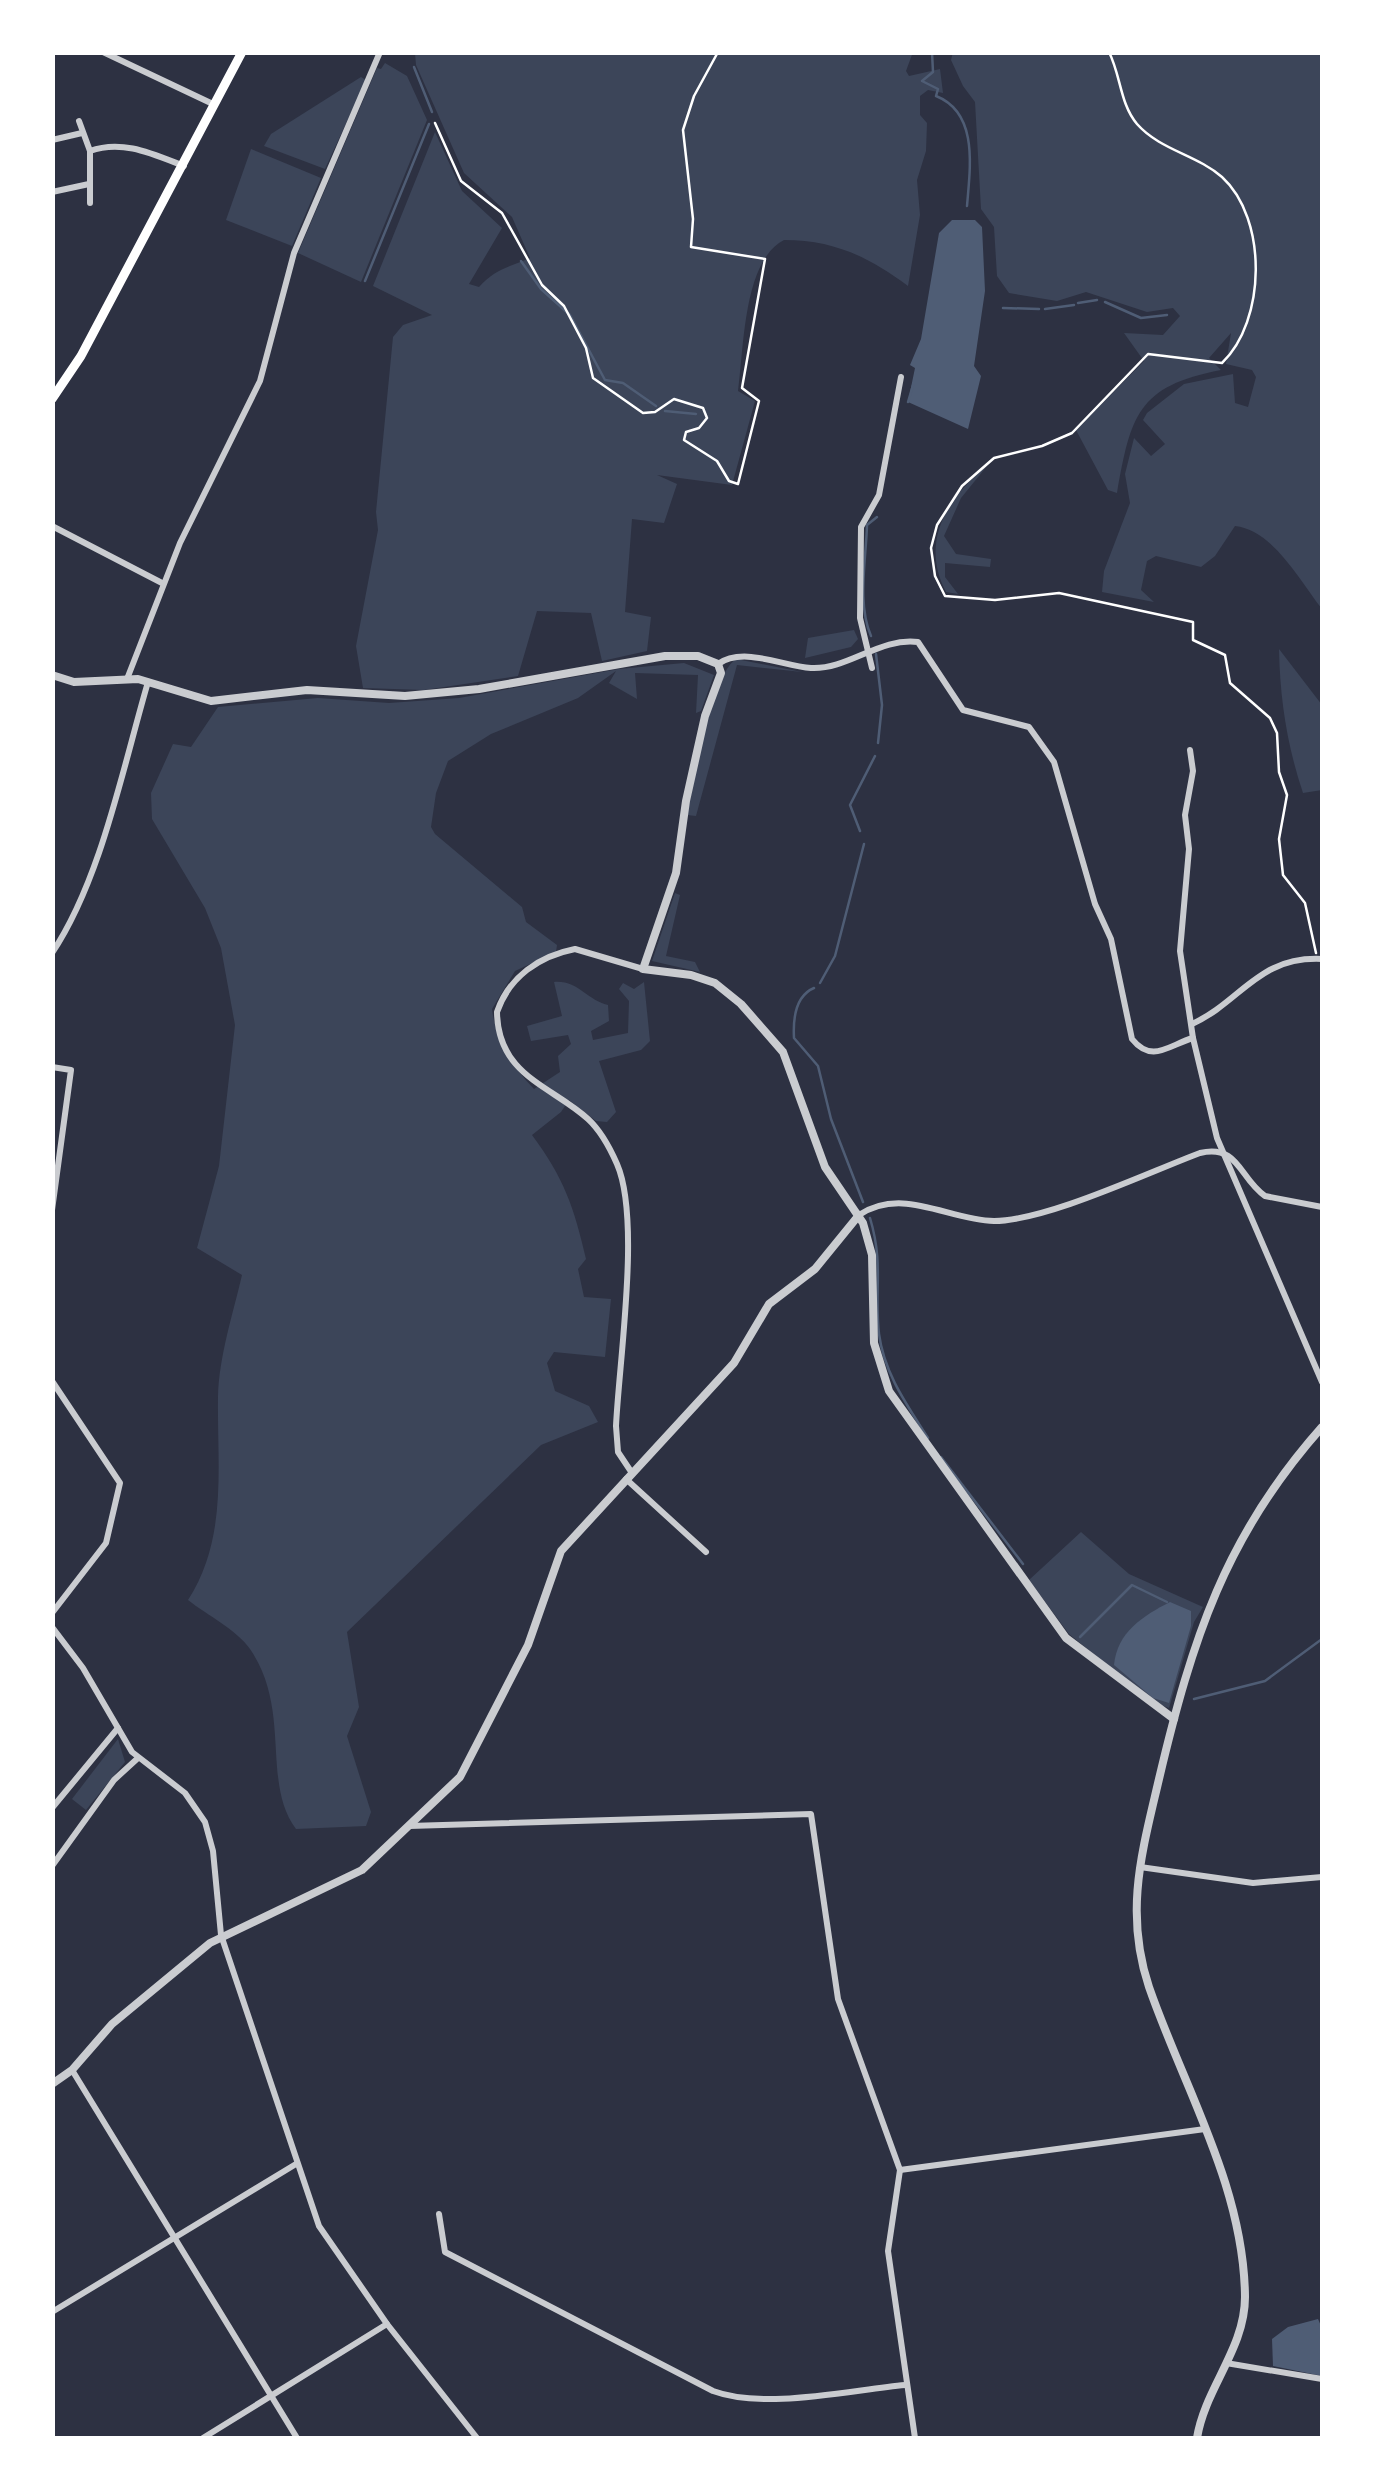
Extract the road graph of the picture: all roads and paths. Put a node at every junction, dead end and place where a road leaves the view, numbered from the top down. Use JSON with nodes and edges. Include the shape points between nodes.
{"nodes":[{"id":1,"x":103,"y":52,"type":"edge"},
{"id":2,"x":242,"y":52,"type":"edge"},
{"id":3,"x":380,"y":52,"type":"edge"},
{"id":4,"x":718,"y":52,"type":"edge"},
{"id":5,"x":1109,"y":52,"type":"edge"},
{"id":6,"x":215,"y":106,"type":"junction"},
{"id":7,"x":79,"y":121,"type":"dead end"},
{"id":8,"x":436,"y":123,"type":"dead end"},
{"id":9,"x":82,"y":133,"type":"junction"},
{"id":10,"x":52,"y":140,"type":"edge"},
{"id":11,"x":90,"y":151,"type":"junction"},
{"id":12,"x":184,"y":166,"type":"junction"},
{"id":13,"x":89,"y":184,"type":"junction"},
{"id":14,"x":52,"y":192,"type":"edge"},
{"id":15,"x":90,"y":202,"type":"dead end"},
{"id":16,"x":902,"y":378,"type":"dead end"},
{"id":17,"x":52,"y":379,"type":"edge"},
{"id":18,"x":60,"y":388,"type":"junction"},
{"id":19,"x":52,"y":398,"type":"edge"},
{"id":20,"x":52,"y":526,"type":"edge"},
{"id":21,"x":163,"y":583,"type":"junction"},
{"id":22,"x":869,"y":652,"type":"junction"},
{"id":23,"x":718,"y":664,"type":"junction"},
{"id":24,"x":872,"y":668,"type":"dead end"},
{"id":25,"x":52,"y":675,"type":"edge"},
{"id":26,"x":127,"y":679,"type":"junction"},
{"id":27,"x":148,"y":682,"type":"junction"},
{"id":28,"x":1190,"y":750,"type":"dead end"},
{"id":29,"x":52,"y":954,"type":"edge"},
{"id":30,"x":1321,"y":959,"type":"edge"},
{"id":31,"x":643,"y":969,"type":"junction"},
{"id":32,"x":1192,"y":1024,"type":"junction"},
{"id":33,"x":1194,"y":1038,"type":"junction"},
{"id":34,"x":52,"y":1067,"type":"edge"},
{"id":35,"x":1222,"y":1150,"type":"junction"},
{"id":36,"x":1322,"y":1207,"type":"edge"},
{"id":37,"x":52,"y":1210,"type":"edge"},
{"id":38,"x":859,"y":1215,"type":"junction"},
{"id":39,"x":52,"y":1381,"type":"edge"},
{"id":40,"x":1322,"y":1382,"type":"edge"},
{"id":41,"x":1322,"y":1427,"type":"edge"},
{"id":42,"x":629,"y":1476,"type":"junction"},
{"id":43,"x":706,"y":1552,"type":"dead end"},
{"id":44,"x":52,"y":1612,"type":"edge"},
{"id":45,"x":52,"y":1627,"type":"edge"},
{"id":46,"x":1174,"y":1719,"type":"junction"},
{"id":47,"x":118,"y":1728,"type":"junction"},
{"id":48,"x":138,"y":1758,"type":"junction"},
{"id":49,"x":52,"y":1808,"type":"edge"},
{"id":50,"x":408,"y":1825,"type":"junction"},
{"id":51,"x":52,"y":1866,"type":"edge"},
{"id":52,"x":1137,"y":1866,"type":"junction"},
{"id":53,"x":1322,"y":1878,"type":"edge"},
{"id":54,"x":220,"y":1936,"type":"junction"},
{"id":55,"x":72,"y":2070,"type":"junction"},
{"id":56,"x":52,"y":2084,"type":"edge"},
{"id":57,"x":1205,"y":2129,"type":"junction"},
{"id":58,"x":296,"y":2164,"type":"junction"},
{"id":59,"x":900,"y":2170,"type":"junction"},
{"id":60,"x":440,"y":2214,"type":"dead end"},
{"id":61,"x":174,"y":2238,"type":"junction"},
{"id":62,"x":52,"y":2312,"type":"edge"},
{"id":63,"x":387,"y":2324,"type":"junction"},
{"id":64,"x":1226,"y":2363,"type":"junction"},
{"id":65,"x":1322,"y":2380,"type":"edge"},
{"id":66,"x":905,"y":2384,"type":"junction"},
{"id":67,"x":272,"y":2396,"type":"junction"},
{"id":68,"x":203,"y":2438,"type":"edge"},
{"id":69,"x":297,"y":2438,"type":"edge"},
{"id":70,"x":477,"y":2438,"type":"edge"},
{"id":71,"x":915,"y":2438,"type":"edge"},
{"id":72,"x":1197,"y":2438,"type":"edge"}],
"edges":[{"from":1,"to":6,"type":"street"},
{"from":2,"to":6,"type":"main road"},
{"from":3,"to":21,"type":"street","via":[[294,253],[262,374]]},
{"from":4,"to":8,"type":"path","via":[[684,130],[691,248],[766,259],[742,388],[759,401],[738,484],[684,440],[686,432],[703,425],[704,408],[674,399],[655,412],[638,411],[593,378],[586,348],[564,309],[542,285],[502,213],[461,181]]},
{"from":5,"to":30,"type":"path","via":[[1139,126],[1220,175],[1241,201],[1253,239],[1249,312],[1222,363],[1148,354],[1072,433],[986,464],[937,524],[931,562],[945,596],[995,600],[1058,593],[1193,622],[1193,640],[1225,655],[1230,682],[1270,718],[1277,733],[1287,795],[1279,840],[1283,874],[1304,902]]},
{"from":6,"to":12,"type":"main road"},
{"from":7,"to":9,"type":"street"},
{"from":9,"to":10,"type":"street"},
{"from":9,"to":11,"type":"street"},
{"from":11,"to":12,"type":"street","via":[[127,146]]},
{"from":11,"to":13,"type":"street"},
{"from":12,"to":18,"type":"main road"},
{"from":13,"to":14,"type":"street"},
{"from":13,"to":15,"type":"street"},
{"from":16,"to":22,"type":"street","via":[[879,495],[861,527],[860,618]]},
{"from":17,"to":18,"type":"street"},
{"from":18,"to":19,"type":"main road"},
{"from":20,"to":21,"type":"street"},
{"from":21,"to":26,"type":"street"},
{"from":22,"to":23,"type":"street","via":[[816,668],[740,656]]},
{"from":22,"to":24,"type":"street"},
{"from":22,"to":33,"type":"street","via":[[918,642],[964,710],[1018,721],[1042,740],[1111,939],[1132,1038],[1142,1050],[1160,1053]]},
{"from":23,"to":27,"type":"street","via":[[665,656],[405,696],[307,690],[210,701]]},
{"from":23,"to":31,"type":"street","via":[[676,873]]},
{"from":25,"to":26,"type":"street","via":[[74,682]]},
{"from":26,"to":27,"type":"street"},
{"from":27,"to":29,"type":"street","via":[[87,878]]},
{"from":28,"to":32,"type":"street","via":[[1180,951]]},
{"from":30,"to":32,"type":"street","via":[[1288,961],[1262,973]]},
{"from":31,"to":38,"type":"street","via":[[715,984],[777,1043],[830,1178]]},
{"from":31,"to":42,"type":"street","via":[[567,950],[522,972],[497,1012],[522,1071],[592,1123],[621,1174],[628,1210],[616,1426]]},
{"from":32,"to":33,"type":"street"},
{"from":33,"to":35,"type":"street"},
{"from":34,"to":37,"type":"street","via":[[71,1070]]},
{"from":35,"to":36,"type":"street","via":[[1264,1196]]},
{"from":35,"to":38,"type":"street","via":[[1000,1220],[899,1203]]},
{"from":35,"to":40,"type":"street"},
{"from":38,"to":42,"type":"street","via":[[814,1269],[769,1304],[734,1363]]},
{"from":38,"to":46,"type":"street","via":[[872,1255],[874,1343],[889,1391],[1066,1638]]},
{"from":39,"to":44,"type":"street","via":[[120,1483],[106,1542]]},
{"from":41,"to":46,"type":"street","via":[[1267,1494],[1206,1611]]},
{"from":42,"to":43,"type":"street"},
{"from":42,"to":50,"type":"street","via":[[561,1550],[528,1645],[472,1760]]},
{"from":45,"to":47,"type":"street"},
{"from":46,"to":52,"type":"street"},
{"from":47,"to":48,"type":"street"},
{"from":47,"to":49,"type":"street"},
{"from":48,"to":51,"type":"street","via":[[114,1780]]},
{"from":48,"to":54,"type":"street","via":[[185,1793],[205,1822]]},
{"from":50,"to":54,"type":"street","via":[[362,1870]]},
{"from":50,"to":59,"type":"street","via":[[811,1814],[838,1998]]},
{"from":52,"to":53,"type":"street","via":[[1223,1881]]},
{"from":52,"to":57,"type":"street","via":[[1142,1960]]},
{"from":54,"to":55,"type":"street","via":[[112,2024]]},
{"from":54,"to":58,"type":"street"},
{"from":55,"to":56,"type":"street"},
{"from":55,"to":61,"type":"street"},
{"from":57,"to":59,"type":"street"},
{"from":57,"to":64,"type":"street","via":[[1228,2189],[1242,2258],[1243,2315]]},
{"from":58,"to":61,"type":"street"},
{"from":58,"to":63,"type":"street","via":[[323,2233]]},
{"from":59,"to":66,"type":"street","via":[[888,2240]]},
{"from":60,"to":66,"type":"street","via":[[446,2252],[712,2391],[794,2396]]},
{"from":61,"to":62,"type":"street"},
{"from":61,"to":67,"type":"street"},
{"from":63,"to":67,"type":"street"},
{"from":63,"to":70,"type":"street"},
{"from":64,"to":65,"type":"street"},
{"from":64,"to":72,"type":"street","via":[[1203,2407]]},
{"from":66,"to":71,"type":"street"},
{"from":67,"to":68,"type":"street"},
{"from":67,"to":69,"type":"street"}]}
